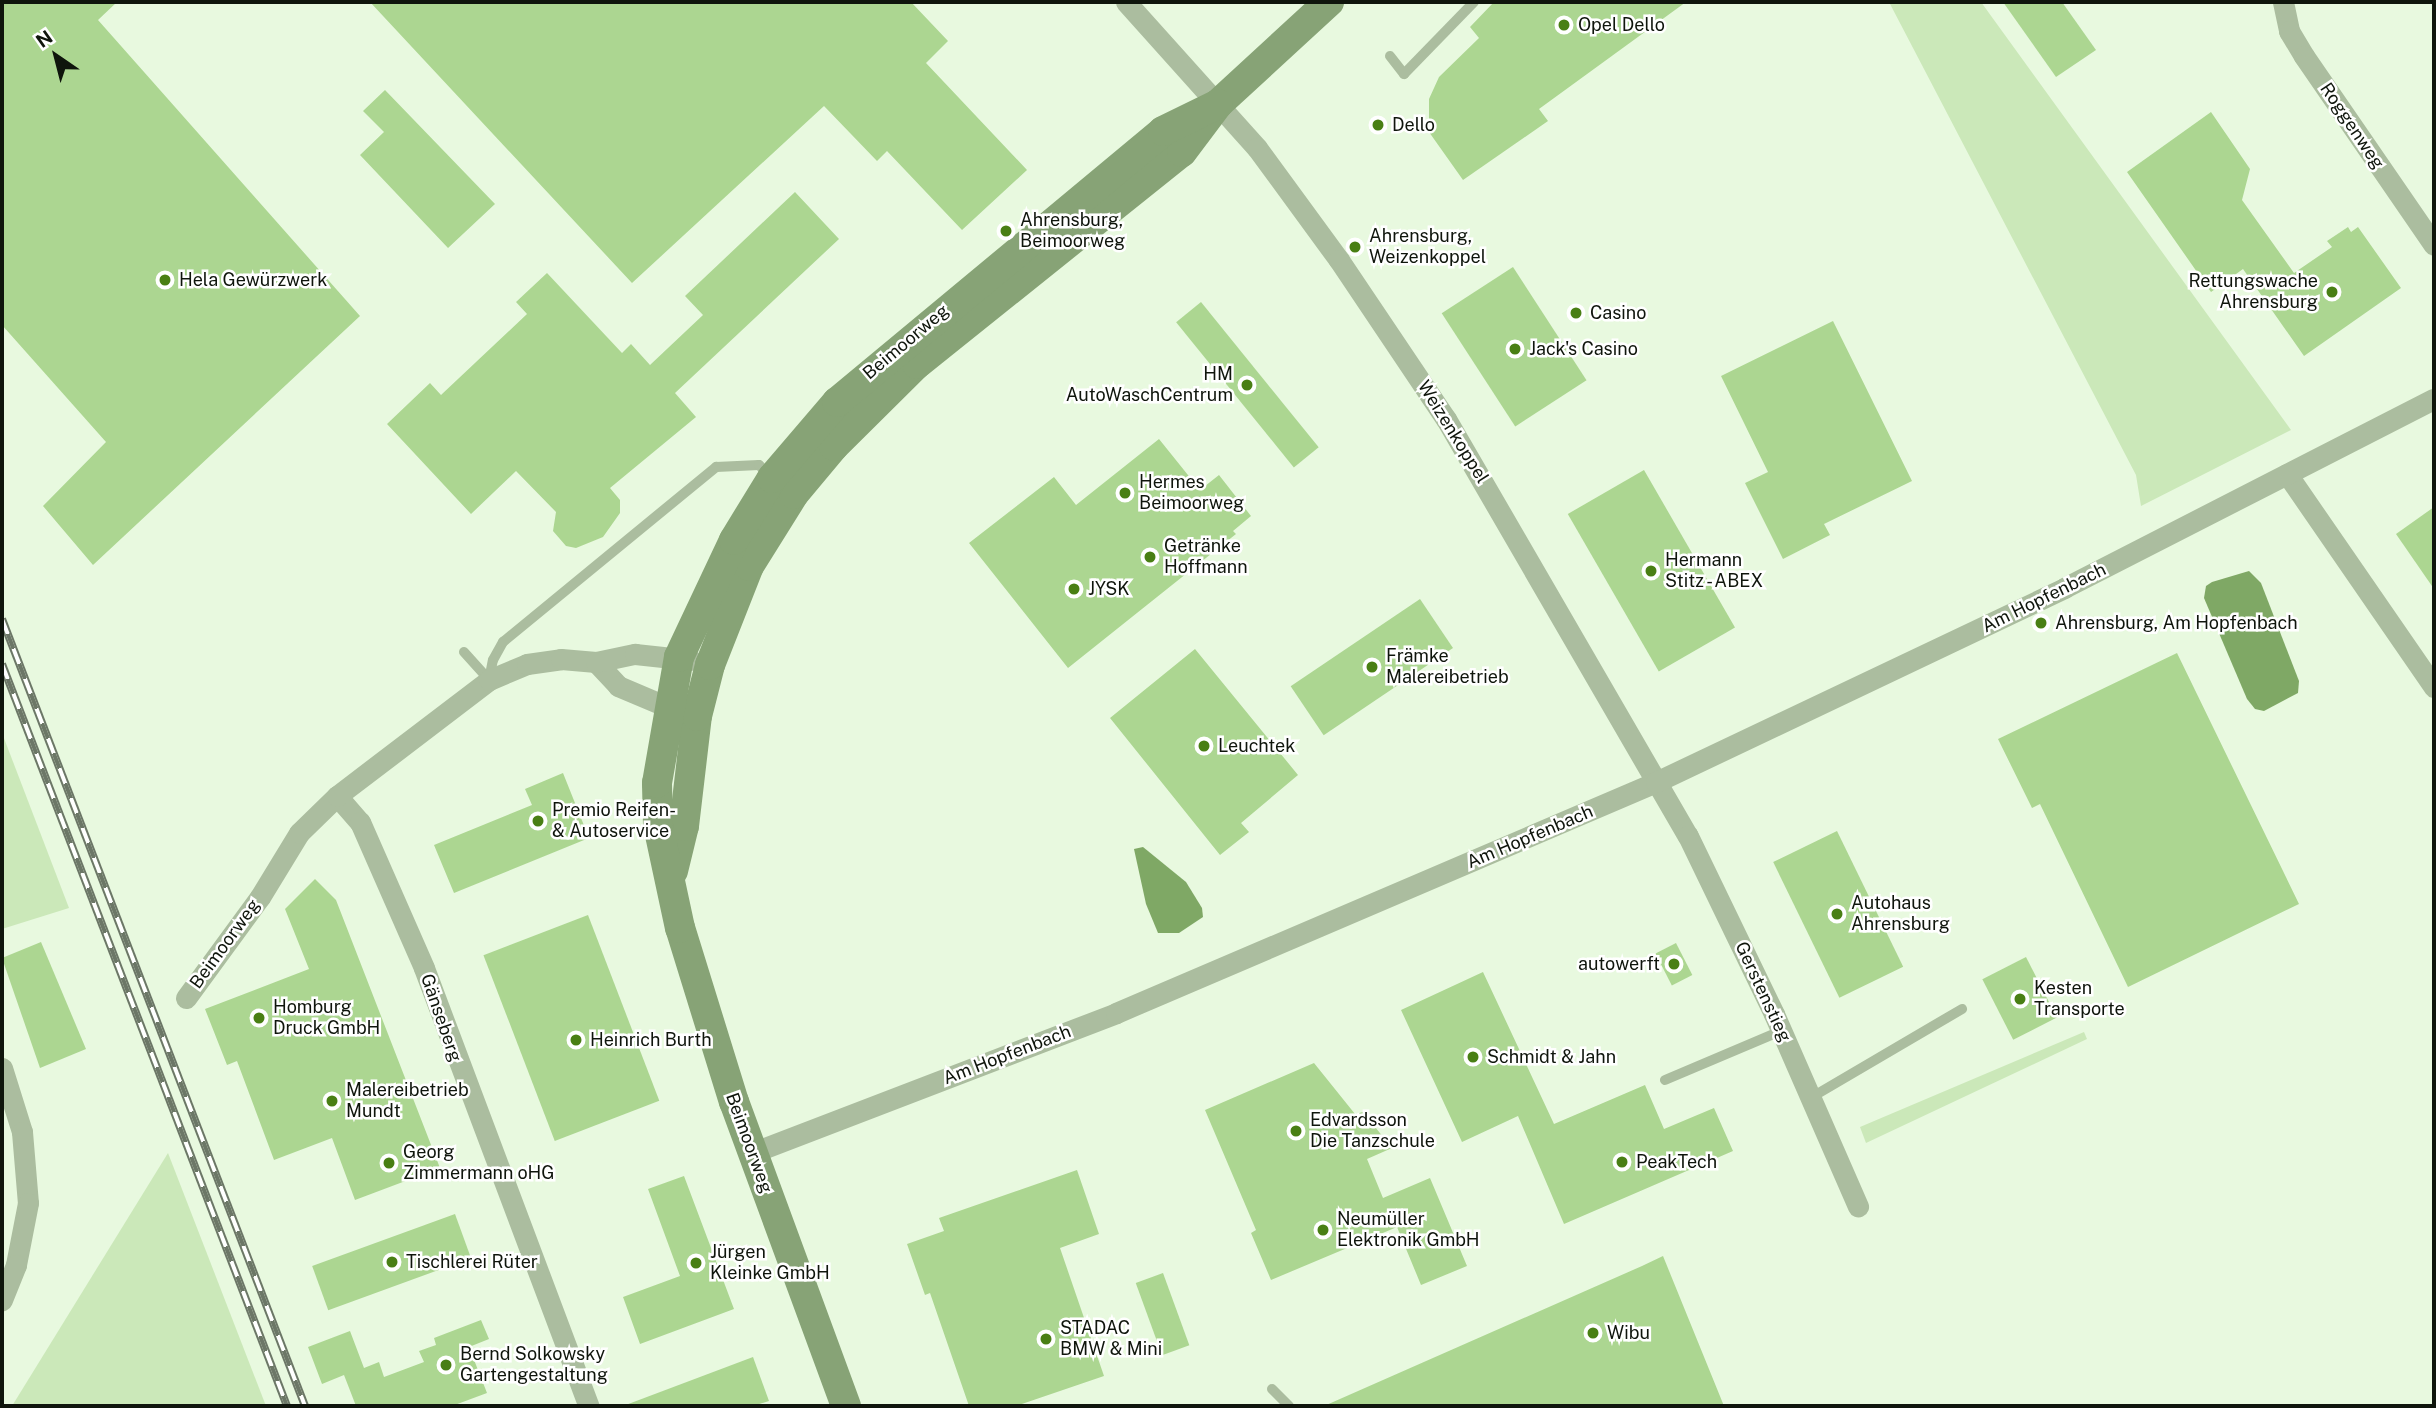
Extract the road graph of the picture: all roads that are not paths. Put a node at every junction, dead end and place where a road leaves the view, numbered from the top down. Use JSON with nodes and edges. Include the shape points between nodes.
{"nodes":[{"id":1,"x":1126,"y":2,"type":"edge"},
{"id":2,"x":1329,"y":2,"type":"edge"},
{"id":3,"x":1474,"y":2,"type":"edge"},
{"id":4,"x":2283,"y":2,"type":"edge"},
{"id":5,"x":1390,"y":56,"type":"dead end"},
{"id":6,"x":1218,"y":104,"type":"junction"},
{"id":7,"x":2434,"y":245,"type":"edge"},
{"id":8,"x":2434,"y":399,"type":"edge"},
{"id":9,"x":2287,"y":474,"type":"junction"},
{"id":10,"x":783,"y":486,"type":"junction"},
{"id":11,"x":464,"y":652,"type":"dead end"},
{"id":12,"x":679,"y":657,"type":"junction"},
{"id":13,"x":596,"y":662,"type":"junction"},
{"id":14,"x":710,"y":665,"type":"junction"},
{"id":15,"x":489,"y":680,"type":"junction"},
{"id":16,"x":2434,"y":687,"type":"edge"},
{"id":17,"x":667,"y":710,"type":"junction"},
{"id":18,"x":697,"y":716,"type":"junction"},
{"id":19,"x":1656,"y":782,"type":"junction"},
{"id":20,"x":337,"y":796,"type":"junction"},
{"id":21,"x":671,"y":875,"type":"junction"},
{"id":22,"x":186,"y":998,"type":"dead end"},
{"id":23,"x":1962,"y":1009,"type":"dead end"},
{"id":24,"x":1781,"y":1031,"type":"junction"},
{"id":25,"x":2,"y":1068,"type":"edge"},
{"id":26,"x":1665,"y":1080,"type":"dead end"},
{"id":27,"x":1812,"y":1097,"type":"junction"},
{"id":28,"x":752,"y":1153,"type":"junction"},
{"id":29,"x":1858,"y":1206,"type":"dead end"},
{"id":30,"x":2,"y":1300,"type":"edge"},
{"id":31,"x":1272,"y":1389,"type":"dead end"},
{"id":32,"x":589,"y":1406,"type":"edge"},
{"id":33,"x":846,"y":1406,"type":"edge"},
{"id":34,"x":1289,"y":1406,"type":"edge"}],
"edges":[{"from":1,"to":6,"type":"street","name":"Weizenkoppel"},
{"from":2,"to":6,"type":"main road","name":"Beimoorweg"},
{"from":3,"to":5,"type":"lane","via":[[1404,74]]},
{"from":4,"to":7,"type":"street","name":"Roggenweg","via":[[2289,31],[2304,56]]},
{"from":6,"to":10,"type":"main road","name":"Beimoorweg","via":[[1163,131],[900,345],[837,402]]},
{"from":6,"to":19,"type":"street","name":"Weizenkoppel","via":[[1322,235],[1447,419]]},
{"from":8,"to":9,"type":"street","name":"Am Hopfenbach"},
{"from":9,"to":16,"type":"street"},
{"from":9,"to":19,"type":"street","name":"Am Hopfenbach","via":[[1935,652]]},
{"from":10,"to":12,"type":"main road","name":"Beimoorweg","via":[[708,588]]},
{"from":10,"to":14,"type":"main road","name":"Beimoorweg"},
{"from":10,"to":15,"type":"lane","via":[[759,465],[716,467],[503,642],[492,660]]},
{"from":11,"to":15,"type":"lane"},
{"from":12,"to":13,"type":"street","name":"Beimoorweg","via":[[635,654]]},
{"from":12,"to":14,"type":"street","name":"Beimoorweg"},
{"from":12,"to":17,"type":"main road","name":"Beimoorweg"},
{"from":13,"to":15,"type":"street","name":"Beimoorweg","via":[[541,661]]},
{"from":13,"to":17,"type":"street","via":[[618,686]]},
{"from":14,"to":18,"type":"main road","name":"Beimoorweg"},
{"from":15,"to":20,"type":"street","name":"Beimoorweg"},
{"from":17,"to":18,"type":"street"},
{"from":17,"to":21,"type":"main road","name":"Beimoorweg","via":[[657,783],[658,825]]},
{"from":18,"to":21,"type":"main road","name":"Beimoorweg","via":[[684,826]]},
{"from":19,"to":24,"type":"street","name":"Gerstenstieg","via":[[1688,836]]},
{"from":19,"to":28,"type":"street","name":"Am Hopfenbach","via":[[1115,1013]]},
{"from":20,"to":22,"type":"street","name":"Beimoorweg","via":[[299,833],[260,897]]},
{"from":20,"to":32,"type":"street","name":"Gänseberg","via":[[360,822],[424,968]]},
{"from":21,"to":28,"type":"main road","name":"Beimoorweg","via":[[680,928]]},
{"from":23,"to":27,"type":"lane"},
{"from":24,"to":26,"type":"lane"},
{"from":24,"to":27,"type":"street","name":"Gerstenstieg"},
{"from":25,"to":30,"type":"street","via":[[22,1132],[28,1203],[19,1255]]},
{"from":27,"to":29,"type":"street","name":"Gerstenstieg"},
{"from":28,"to":33,"type":"main road","name":"Beimoorweg"},
{"from":31,"to":34,"type":"lane"}]}
